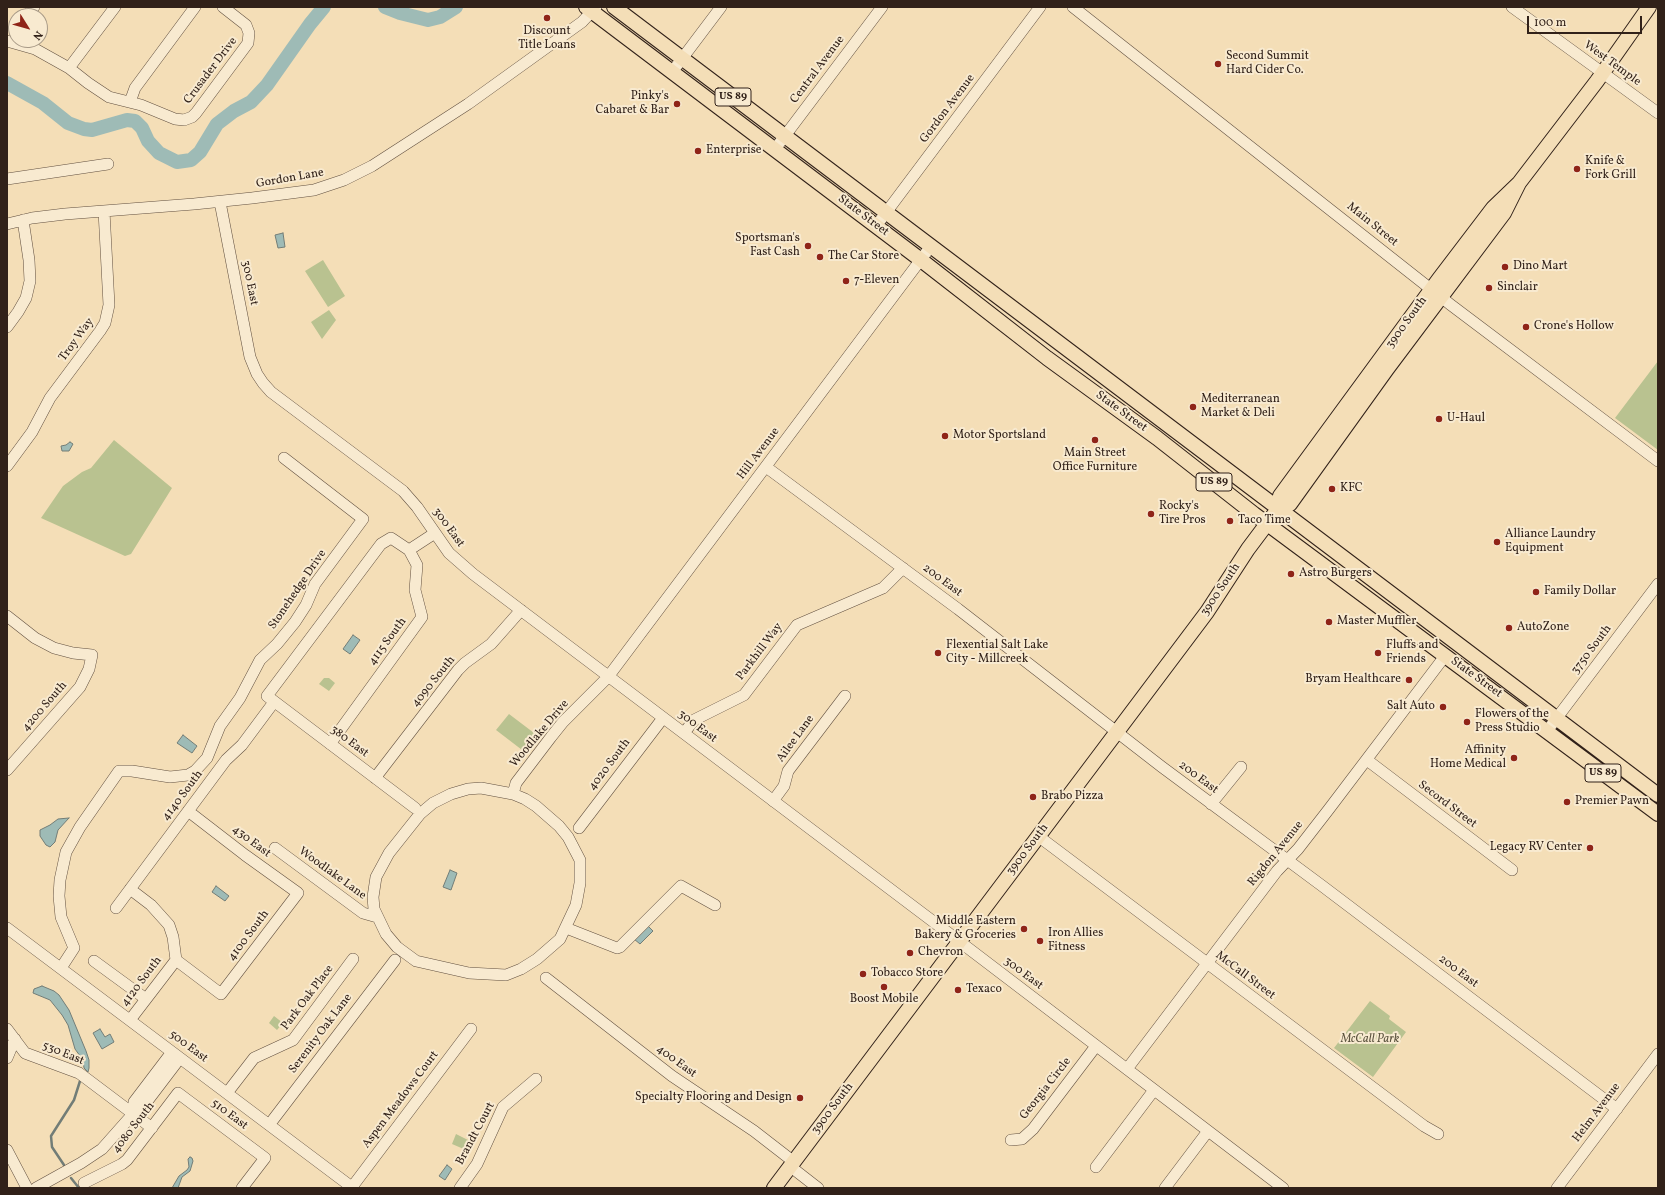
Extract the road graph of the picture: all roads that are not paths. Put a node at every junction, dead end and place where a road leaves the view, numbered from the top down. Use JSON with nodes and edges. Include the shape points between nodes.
{"nodes":[{"id":1,"x":115,"y":7,"type":"edge"},
{"id":2,"x":195,"y":7,"type":"edge"},
{"id":3,"x":223,"y":7,"type":"edge"},
{"id":4,"x":614,"y":7,"type":"edge"},
{"id":5,"x":721,"y":7,"type":"edge"},
{"id":6,"x":882,"y":7,"type":"edge"},
{"id":7,"x":1040,"y":7,"type":"edge"},
{"id":8,"x":1073,"y":7,"type":"edge"},
{"id":9,"x":1512,"y":7,"type":"edge"},
{"id":10,"x":1649,"y":7,"type":"edge"},
{"id":11,"x":591,"y":9,"type":"edge"},
{"id":12,"x":32,"y":48,"type":"edge"},
{"id":13,"x":682,"y":58,"type":"junction"},
{"id":14,"x":70,"y":68,"type":"junction"},
{"id":15,"x":672,"y":72,"type":"junction"},
{"id":16,"x":1602,"y":73,"type":"junction"},
{"id":17,"x":130,"y":102,"type":"junction"},
{"id":18,"x":1658,"y":113,"type":"edge"},
{"id":19,"x":785,"y":136,"type":"junction"},
{"id":20,"x":775,"y":149,"type":"junction"},
{"id":21,"x":108,"y":164,"type":"dead end"},
{"id":22,"x":7,"y":179,"type":"edge"},
{"id":23,"x":220,"y":202,"type":"junction"},
{"id":24,"x":104,"y":211,"type":"junction"},
{"id":25,"x":886,"y":212,"type":"junction"},
{"id":26,"x":8,"y":220,"type":"edge"},
{"id":27,"x":23,"y":220,"type":"junction"},
{"id":28,"x":876,"y":226,"type":"junction"},
{"id":29,"x":931,"y":246,"type":"junction"},
{"id":30,"x":921,"y":260,"type":"junction"},
{"id":31,"x":1436,"y":293,"type":"junction"},
{"id":32,"x":7,"y":327,"type":"edge"},
{"id":33,"x":284,"y":458,"type":"dead end"},
{"id":34,"x":1658,"y":461,"type":"edge"},
{"id":35,"x":7,"y":466,"type":"edge"},
{"id":36,"x":766,"y":466,"type":"junction"},
{"id":37,"x":1278,"y":509,"type":"junction"},
{"id":38,"x":1267,"y":524,"type":"junction"},
{"id":39,"x":434,"y":533,"type":"junction"},
{"id":40,"x":409,"y":550,"type":"junction"},
{"id":41,"x":903,"y":568,"type":"junction"},
{"id":42,"x":1658,"y":584,"type":"edge"},
{"id":43,"x":521,"y":610,"type":"junction"},
{"id":44,"x":7,"y":616,"type":"edge"},
{"id":45,"x":1445,"y":656,"type":"junction"},
{"id":46,"x":608,"y":677,"type":"junction"},
{"id":47,"x":845,"y":696,"type":"dead end"},
{"id":48,"x":270,"y":699,"type":"junction"},
{"id":49,"x":663,"y":718,"type":"junction"},
{"id":50,"x":1556,"y":719,"type":"junction"},
{"id":51,"x":1547,"y":731,"type":"junction"},
{"id":52,"x":1117,"y":732,"type":"junction"},
{"id":53,"x":684,"y":733,"type":"junction"},
{"id":54,"x":330,"y":744,"type":"junction"},
{"id":55,"x":1367,"y":760,"type":"junction"},
{"id":56,"x":1241,"y":767,"type":"dead end"},
{"id":57,"x":7,"y":770,"type":"edge"},
{"id":58,"x":376,"y":778,"type":"junction"},
{"id":59,"x":513,"y":794,"type":"junction"},
{"id":60,"x":1658,"y":795,"type":"edge"},
{"id":61,"x":773,"y":801,"type":"junction"},
{"id":62,"x":1211,"y":804,"type":"junction"},
{"id":63,"x":415,"y":808,"type":"dead end"},
{"id":64,"x":188,"y":811,"type":"junction"},
{"id":65,"x":1658,"y":814,"type":"edge"},
{"id":66,"x":579,"y":828,"type":"dead end"},
{"id":67,"x":1038,"y":836,"type":"junction"},
{"id":68,"x":275,"y":848,"type":"dead end"},
{"id":69,"x":1287,"y":860,"type":"junction"},
{"id":70,"x":1512,"y":870,"type":"dead end"},
{"id":71,"x":130,"y":888,"type":"junction"},
{"id":72,"x":298,"y":893,"type":"joint"},
{"id":73,"x":714,"y":905,"type":"dead end"},
{"id":74,"x":116,"y":908,"type":"dead end"},
{"id":75,"x":376,"y":917,"type":"junction"},
{"id":76,"x":7,"y":928,"type":"edge"},
{"id":77,"x":566,"y":928,"type":"junction"},
{"id":78,"x":959,"y":941,"type":"junction"},
{"id":79,"x":353,"y":959,"type":"dead end"},
{"id":80,"x":176,"y":960,"type":"junction"},
{"id":81,"x":395,"y":960,"type":"dead end"},
{"id":82,"x":94,"y":961,"type":"dead end"},
{"id":83,"x":1208,"y":964,"type":"junction"},
{"id":84,"x":61,"y":968,"type":"junction"},
{"id":85,"x":546,"y":978,"type":"dead end"},
{"id":86,"x":146,"y":999,"type":"junction"},
{"id":87,"x":130,"y":1020,"type":"junction"},
{"id":88,"x":7,"y":1029,"type":"edge"},
{"id":89,"x":471,"y":1029,"type":"dead end"},
{"id":90,"x":15,"y":1039,"type":"junction"},
{"id":91,"x":1096,"y":1046,"type":"junction"},
{"id":92,"x":1658,"y":1054,"type":"edge"},
{"id":93,"x":176,"y":1055,"type":"junction"},
{"id":94,"x":7,"y":1058,"type":"edge"},
{"id":95,"x":1126,"y":1069,"type":"junction"},
{"id":96,"x":536,"y":1079,"type":"dead end"},
{"id":97,"x":1154,"y":1090,"type":"junction"},
{"id":98,"x":178,"y":1093,"type":"joint"},
{"id":99,"x":227,"y":1093,"type":"junction"},
{"id":100,"x":1617,"y":1109,"type":"junction"},
{"id":101,"x":133,"y":1114,"type":"junction"},
{"id":102,"x":269,"y":1125,"type":"junction"},
{"id":103,"x":152,"y":1128,"type":"junction"},
{"id":104,"x":1208,"y":1131,"type":"junction"},
{"id":105,"x":1438,"y":1134,"type":"dead end"},
{"id":106,"x":1011,"y":1140,"type":"dead end"},
{"id":107,"x":7,"y":1150,"type":"edge"},
{"id":108,"x":792,"y":1164,"type":"junction"},
{"id":109,"x":1096,"y":1167,"type":"dead end"},
{"id":110,"x":84,"y":1183,"type":"dead end"},
{"id":111,"x":27,"y":1188,"type":"edge"},
{"id":112,"x":36,"y":1188,"type":"edge"},
{"id":113,"x":242,"y":1188,"type":"edge"},
{"id":114,"x":352,"y":1188,"type":"edge"},
{"id":115,"x":460,"y":1188,"type":"edge"},
{"id":116,"x":774,"y":1188,"type":"edge"},
{"id":117,"x":818,"y":1188,"type":"edge"},
{"id":118,"x":1165,"y":1188,"type":"edge"},
{"id":119,"x":1283,"y":1188,"type":"edge"},
{"id":120,"x":1557,"y":1188,"type":"edge"}],
"edges":[{"from":1,"to":14,"type":"street"},
{"from":2,"to":17,"type":"street","via":[[135,88]]},
{"from":3,"to":17,"type":"street","name":"Crusader Drive","via":[[247,27],[249,36],[246,46],[192,117],[178,120]]},
{"from":4,"to":13,"type":"main road","name":"State Street","number":"US 89"},
{"from":5,"to":13,"type":"street"},
{"from":6,"to":19,"type":"street","name":"Central Avenue"},
{"from":7,"to":25,"type":"street","name":"Gordon Avenue"},
{"from":8,"to":31,"type":"street","name":"Main Street"},
{"from":9,"to":16,"type":"street","name":"West Temple"},
{"from":10,"to":16,"type":"main road","name":"3900 South"},
{"from":11,"to":15,"type":"main road","name":"State Street","number":"US 89"},
{"from":11,"to":23,"type":"street","name":"Gordon Lane","via":[[582,22],[468,104],[358,174],[314,190]]},
{"from":12,"to":14,"type":"street","name":"Crusader Drive"},
{"from":13,"to":15,"type":"street"},
{"from":13,"to":19,"type":"main road","name":"State Street","number":"US 89"},
{"from":14,"to":17,"type":"street","name":"Crusader Drive","via":[[105,95]]},
{"from":15,"to":20,"type":"main road","name":"State Street","number":"US 89"},
{"from":16,"to":18,"type":"street","name":"West Temple"},
{"from":16,"to":31,"type":"main road","name":"3900 South","via":[[1519,183],[1493,208]]},
{"from":19,"to":20,"type":"street","name":"Central Avenue"},
{"from":19,"to":25,"type":"main road","name":"State Street","number":"US 89"},
{"from":20,"to":28,"type":"main road","name":"State Street","number":"US 89"},
{"from":21,"to":22,"type":"street"},
{"from":23,"to":24,"type":"street","name":"Gordon Lane"},
{"from":23,"to":39,"type":"street","name":"300 East","via":[[250,357],[257,374],[279,398],[403,492],[417,507]]},
{"from":24,"to":27,"type":"street","name":"Gordon Lane"},
{"from":24,"to":35,"type":"street","name":"Troy Way","via":[[109,306],[105,323],[50,398],[32,432]]},
{"from":25,"to":28,"type":"street","name":"Gordon Avenue"},
{"from":25,"to":29,"type":"main road","name":"State Street","number":"US 89"},
{"from":26,"to":27,"type":"street","name":"Gordon Lane"},
{"from":27,"to":32,"type":"street","via":[[30,282],[26,298]]},
{"from":28,"to":30,"type":"main road","name":"State Street","number":"US 89"},
{"from":29,"to":30,"type":"street","name":"Hill Avenue"},
{"from":29,"to":37,"type":"main road","name":"State Street","number":"US 89"},
{"from":30,"to":36,"type":"street","name":"Hill Avenue"},
{"from":30,"to":38,"type":"main road","name":"State Street","number":"US 89"},
{"from":31,"to":34,"type":"street","name":"Main Street"},
{"from":31,"to":37,"type":"main road","name":"3900 South","via":[[1280,496]]},
{"from":33,"to":84,"type":"street","name":"Stonehedge Drive","via":[[363,519],[315,584],[292,627],[260,660],[240,698],[220,726],[207,758],[195,771],[170,777],[119,771],[80,827],[66,852],[60,880],[61,917],[74,948]]},
{"from":36,"to":41,"type":"street","name":"200 East"},
{"from":36,"to":46,"type":"street","name":"Hill Avenue"},
{"from":37,"to":38,"type":"main road","name":"3900 South"},
{"from":37,"to":50,"type":"main road","name":"State Street","number":"US 89"},
{"from":38,"to":45,"type":"main road","name":"State Street","number":"US 89"},
{"from":38,"to":52,"type":"main road","name":"3900 South","via":[[1207,612]]},
{"from":39,"to":40,"type":"street"},
{"from":39,"to":43,"type":"street","name":"300 East","via":[[458,562]]},
{"from":40,"to":48,"type":"street","name":"4140 South","via":[[391,538],[381,544]]},
{"from":40,"to":54,"type":"street","name":"4115 South","via":[[417,565],[415,590],[422,617]]},
{"from":41,"to":52,"type":"street","name":"200 East"},
{"from":41,"to":53,"type":"street","name":"Parkhill Way","via":[[883,588],[797,625],[744,695],[698,717]]},
{"from":42,"to":50,"type":"street","name":"3750 South"},
{"from":43,"to":46,"type":"street","name":"300 East"},
{"from":43,"to":58,"type":"street","name":"4090 South","via":[[491,644],[458,670]]},
{"from":44,"to":57,"type":"street","name":"4200 South","via":[[35,638],[54,648],[92,655],[89,669],[80,687]]},
{"from":45,"to":51,"type":"main road","name":"State Street","number":"US 89"},
{"from":45,"to":55,"type":"street","name":"Rigdon Avenue"},
{"from":46,"to":49,"type":"street","name":"300 East"},
{"from":46,"to":59,"type":"street","name":"Woodlake Drive","via":[[550,737],[516,783]]},
{"from":47,"to":61,"type":"street","name":"Ailee Lane","via":[[788,771],[784,786]]},
{"from":48,"to":54,"type":"street","name":"380 East"},
{"from":48,"to":64,"type":"street","name":"4140 South","via":[[242,745],[226,760]]},
{"from":49,"to":53,"type":"street","name":"300 East"},
{"from":49,"to":66,"type":"street","name":"4020 South"},
{"from":50,"to":51,"type":"street","name":"3750 South"},
{"from":50,"to":60,"type":"main road","name":"State Street","number":"US 89"},
{"from":51,"to":65,"type":"main road","name":"State Street","number":"US 89"},
{"from":52,"to":62,"type":"street","name":"200 East"},
{"from":52,"to":67,"type":"main road","name":"3900 South"},
{"from":53,"to":61,"type":"street","name":"300 East"},
{"from":54,"to":58,"type":"street","name":"380 East"},
{"from":55,"to":69,"type":"street","name":"Rigdon Avenue"},
{"from":55,"to":70,"type":"street","name":"Secord Street"},
{"from":56,"to":62,"type":"street"},
{"from":58,"to":63,"type":"street","name":"380 East"},
{"from":59,"to":75,"type":"street","via":[[481,788],[468,789],[432,803],[389,853],[376,877],[373,897]]},
{"from":59,"to":77,"type":"street","via":[[536,806],[559,826],[580,860],[580,883],[576,905]]},
{"from":61,"to":78,"type":"street","name":"300 East"},
{"from":62,"to":69,"type":"street","name":"200 East"},
{"from":64,"to":71,"type":"street","name":"4140 South"},
{"from":64,"to":72,"type":"street","name":"430 East"},
{"from":67,"to":78,"type":"main road","name":"3900 South"},
{"from":67,"to":83,"type":"street","name":"McCall Street"},
{"from":68,"to":75,"type":"street","name":"Woodlake Lane","via":[[363,913]]},
{"from":69,"to":83,"type":"street","name":"Rigdon Avenue"},
{"from":69,"to":100,"type":"street","name":"200 East"},
{"from":71,"to":74,"type":"street","name":"4140 South"},
{"from":71,"to":80,"type":"street","via":[[151,904],[169,925]]},
{"from":72,"to":80,"type":"street","name":"4100 South","via":[[221,994]]},
{"from":73,"to":77,"type":"street","via":[[681,886],[617,948]]},
{"from":75,"to":77,"type":"street","via":[[397,947],[416,961],[468,973],[494,975],[506,975],[522,969],[560,939]]},
{"from":76,"to":84,"type":"street","name":"500 East"},
{"from":78,"to":91,"type":"street","name":"300 East"},
{"from":78,"to":108,"type":"main road","name":"3900 South"},
{"from":79,"to":99,"type":"street","name":"Park Oak Place","via":[[293,1040],[254,1058]]},
{"from":80,"to":86,"type":"street","name":"4120 South"},
{"from":81,"to":102,"type":"street","name":"Serenity Oak Lane"},
{"from":82,"to":86,"type":"street"},
{"from":83,"to":95,"type":"street","name":"Rigdon Avenue"},
{"from":83,"to":105,"type":"street","name":"McCall Street"},
{"from":84,"to":87,"type":"street","name":"500 East"},
{"from":85,"to":108,"type":"street","name":"400 East","via":[[672,1076],[754,1131]]},
{"from":86,"to":87,"type":"street","name":"4120 South"},
{"from":87,"to":93,"type":"street","name":"500 East"},
{"from":88,"to":90,"type":"street","name":"530 East"},
{"from":89,"to":114,"type":"street","name":"Aspen Meadows Court"},
{"from":90,"to":94,"type":"street"},
{"from":90,"to":101,"type":"street","name":"530 East","via":[[26,1053],[79,1073]]},
{"from":91,"to":95,"type":"street","name":"300 East"},
{"from":91,"to":106,"type":"street","name":"Georgia Circle","via":[[1032,1129],[1022,1139]]},
{"from":92,"to":100,"type":"street","name":"Helm Avenue"},
{"from":93,"to":99,"type":"street","name":"500 East"},
{"from":93,"to":101,"type":"street","via":[[142,1108]]},
{"from":95,"to":97,"type":"street","name":"300 East"},
{"from":96,"to":115,"type":"street","name":"Brandt Court","via":[[503,1107],[477,1164]]},
{"from":97,"to":104,"type":"street","name":"300 East"},
{"from":97,"to":109,"type":"street"},
{"from":98,"to":103,"type":"street","name":"4080 South"},
{"from":98,"to":113,"type":"street","name":"510 East","via":[[265,1158]]},
{"from":99,"to":102,"type":"street","name":"500 East"},
{"from":100,"to":120,"type":"street","name":"Helm Avenue"},
{"from":101,"to":103,"type":"street","name":"530 East"},
{"from":101,"to":112,"type":"street","via":[[102,1149]]},
{"from":102,"to":114,"type":"street","name":"500 East"},
{"from":103,"to":110,"type":"street","name":"4080 South","via":[[128,1160]]},
{"from":104,"to":118,"type":"street"},
{"from":104,"to":119,"type":"street","name":"300 East"},
{"from":107,"to":111,"type":"street"},
{"from":108,"to":116,"type":"main road","name":"3900 South"},
{"from":108,"to":117,"type":"street","name":"400 East"}]}
